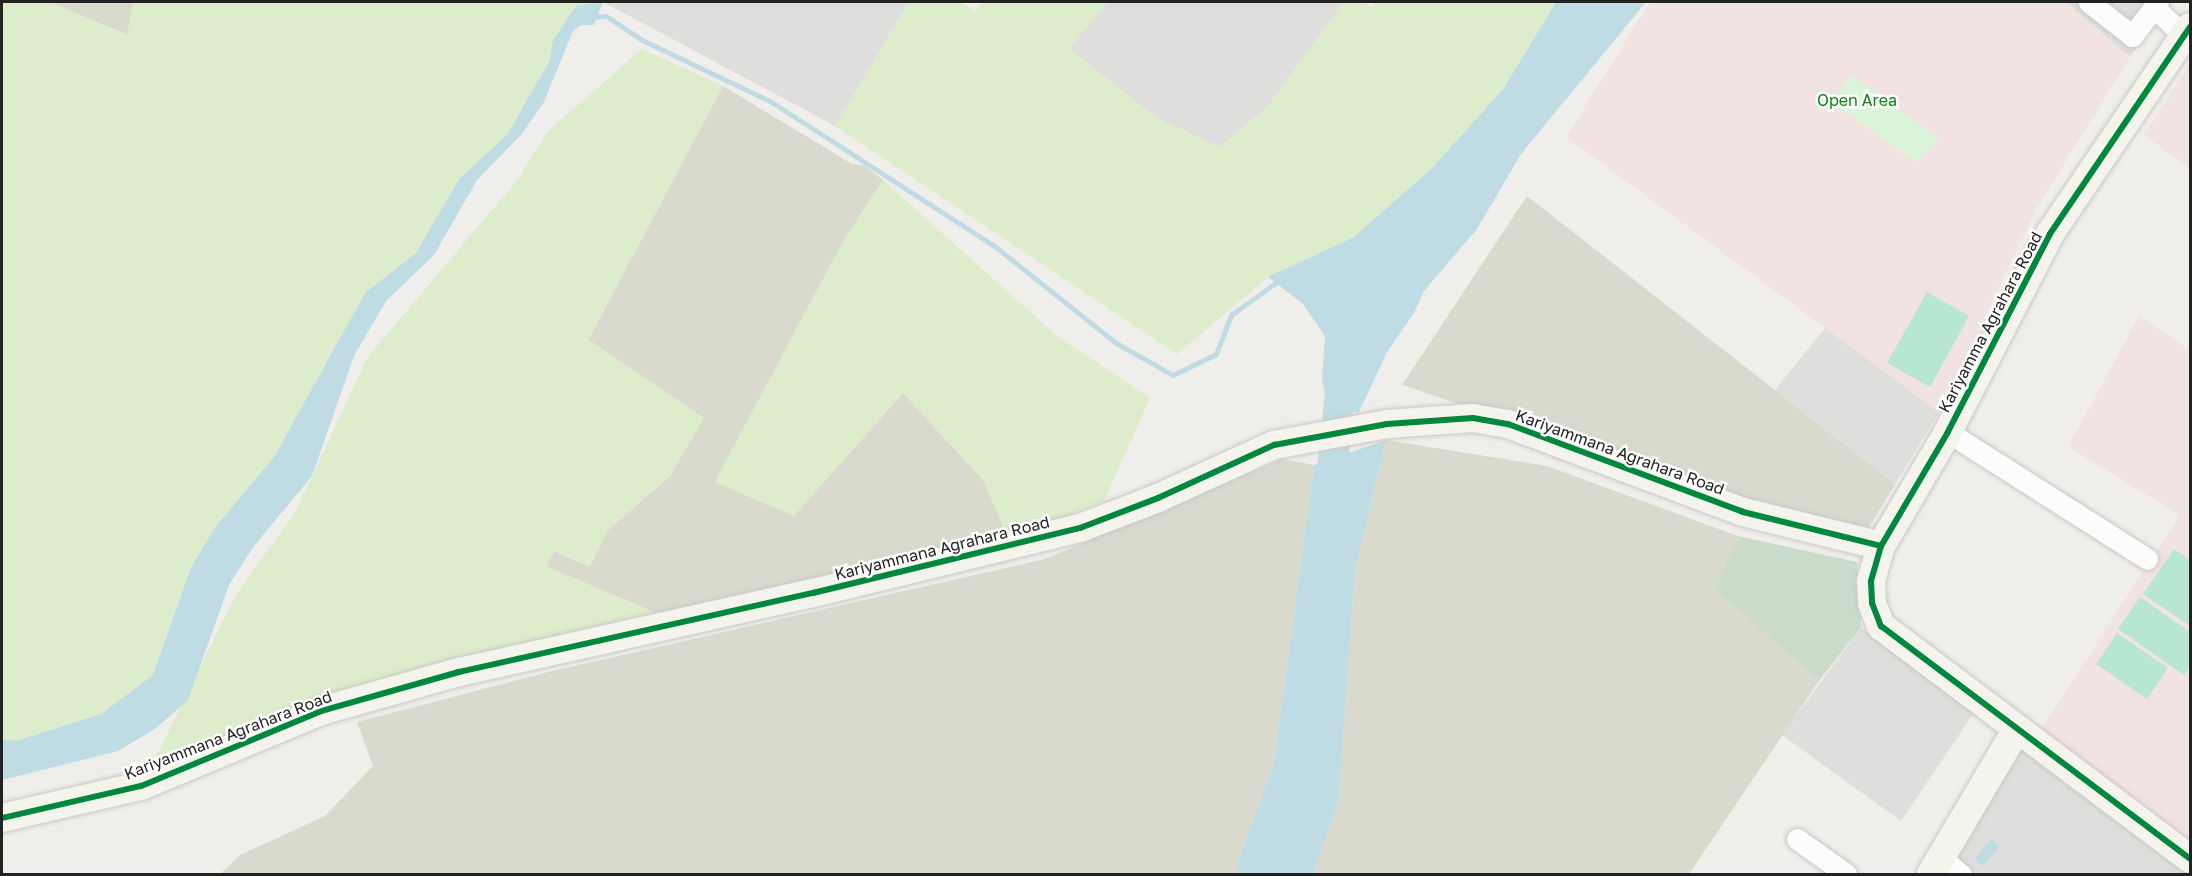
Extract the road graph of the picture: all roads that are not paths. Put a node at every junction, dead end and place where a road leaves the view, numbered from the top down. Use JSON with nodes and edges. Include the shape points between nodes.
{"nodes":[{"id":1,"x":2089,"y":2,"type":"edge"},
{"id":2,"x":2157,"y":5,"type":"edge"},
{"id":3,"x":2187,"y":31,"type":"edge"},
{"id":4,"x":1948,"y":432,"type":"junction"},
{"id":5,"x":1881,"y":546,"type":"junction"},
{"id":6,"x":2147,"y":559,"type":"dead end"},
{"id":7,"x":2017,"y":729,"type":"junction"},
{"id":8,"x":2,"y":818,"type":"edge"},
{"id":9,"x":1797,"y":839,"type":"dead end"},
{"id":10,"x":2190,"y":859,"type":"edge"},
{"id":11,"x":1944,"y":869,"type":"edge"},
{"id":12,"x":1845,"y":874,"type":"edge"}],
"edges":[{"from":1,"to":2,"type":"street","via":[[2132,36]]},
{"from":2,"to":3,"type":"street"},
{"from":3,"to":4,"type":"street","name":"Kariyamma Agrahara Road","via":[[2050,234]]},
{"from":4,"to":5,"type":"street","name":"Kariyamma Agrahara Road"},
{"from":4,"to":6,"type":"street"},
{"from":5,"to":7,"type":"street","name":"Kariyamma Agrahara Road","via":[[1871,582],[1872,603],[1881,626]]},
{"from":5,"to":8,"type":"street","name":"Kariyammana Agrahara Road","via":[[1743,512],[1693,495],[1649,473],[1579,452],[1508,424],[1473,418],[1387,424],[1274,445],[1158,498],[1080,528],[459,672],[321,711],[141,786]]},
{"from":7,"to":10,"type":"street","name":"Kariyamma Agrahara Road"},
{"from":7,"to":11,"type":"street"},
{"from":9,"to":12,"type":"street"}]}
